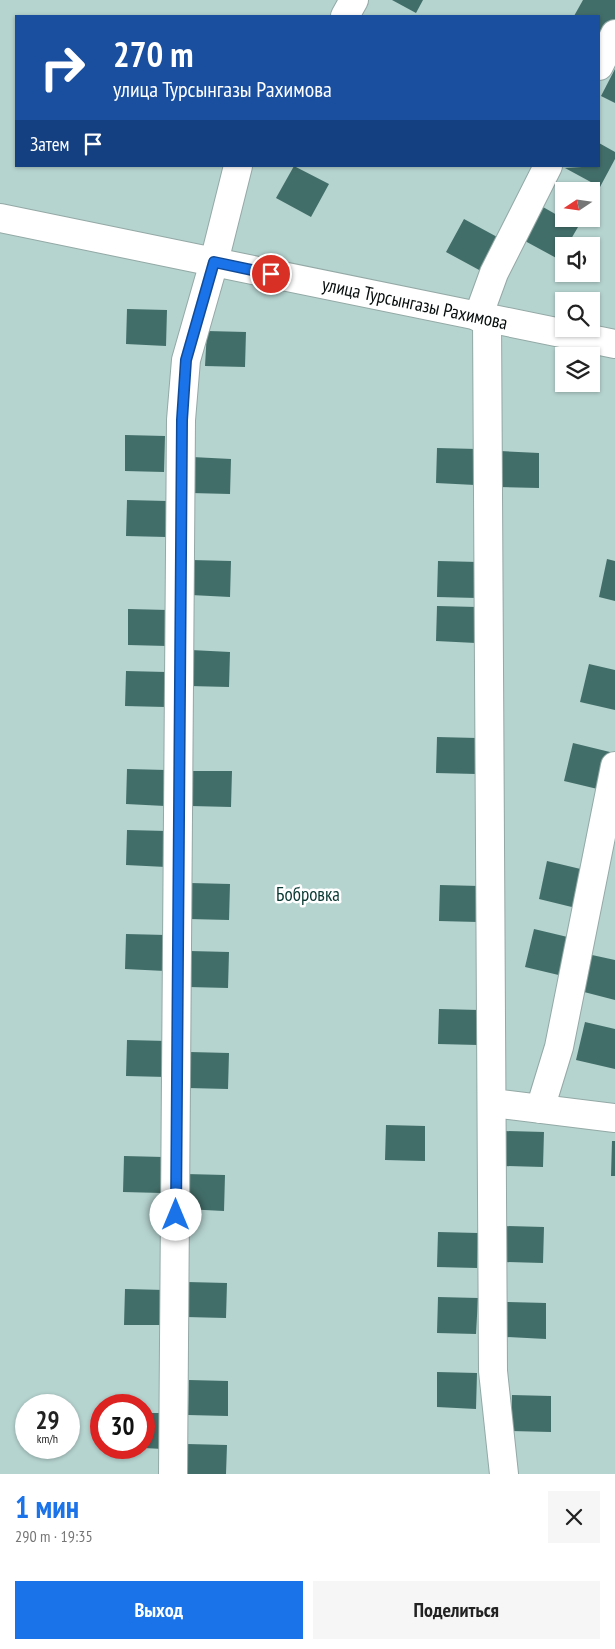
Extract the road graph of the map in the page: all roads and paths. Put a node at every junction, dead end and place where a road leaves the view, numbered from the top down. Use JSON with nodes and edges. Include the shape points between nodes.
{"nodes":[{"id":1,"x":354,"y":0,"type":"edge"},
{"id":2,"x":346,"y":15,"type":"edge"},
{"id":3,"x":615,"y":34,"type":"edge"},
{"id":4,"x":600,"y":64,"type":"edge"},
{"id":5,"x":238,"y":167,"type":"edge"},
{"id":6,"x":547,"y":167,"type":"edge"},
{"id":7,"x":0,"y":218,"type":"edge"},
{"id":8,"x":214,"y":262,"type":"junction"},
{"id":9,"x":483,"y":318,"type":"junction"},
{"id":10,"x":615,"y":344,"type":"edge"},
{"id":11,"x":615,"y":766,"type":"edge"},
{"id":12,"x":492,"y":1103,"type":"junction"},
{"id":13,"x":540,"y":1109,"type":"junction"},
{"id":14,"x":615,"y":1118,"type":"edge"},
{"id":15,"x":173,"y":1474,"type":"edge"},
{"id":16,"x":504,"y":1474,"type":"edge"}],
"edges":[{"from":1,"to":2,"type":"street"},
{"from":3,"to":4,"type":"street"},
{"from":5,"to":8,"type":"street"},
{"from":6,"to":9,"type":"street","via":[[494,273]]},
{"from":7,"to":8,"type":"street","name":"улица Турсынгазы Рахимова"},
{"from":8,"to":9,"type":"street","name":"улица Турсынгазы Рахимова"},
{"from":8,"to":15,"type":"street","via":[[186,360],[182,420]]},
{"from":9,"to":10,"type":"street","name":"улица Турсынгазы Рахимова"},
{"from":9,"to":12,"type":"street"},
{"from":11,"to":13,"type":"street","via":[[559,1046]]},
{"from":12,"to":13,"type":"street"},
{"from":12,"to":16,"type":"street","via":[[493,1371]]},
{"from":13,"to":14,"type":"street"}]}
